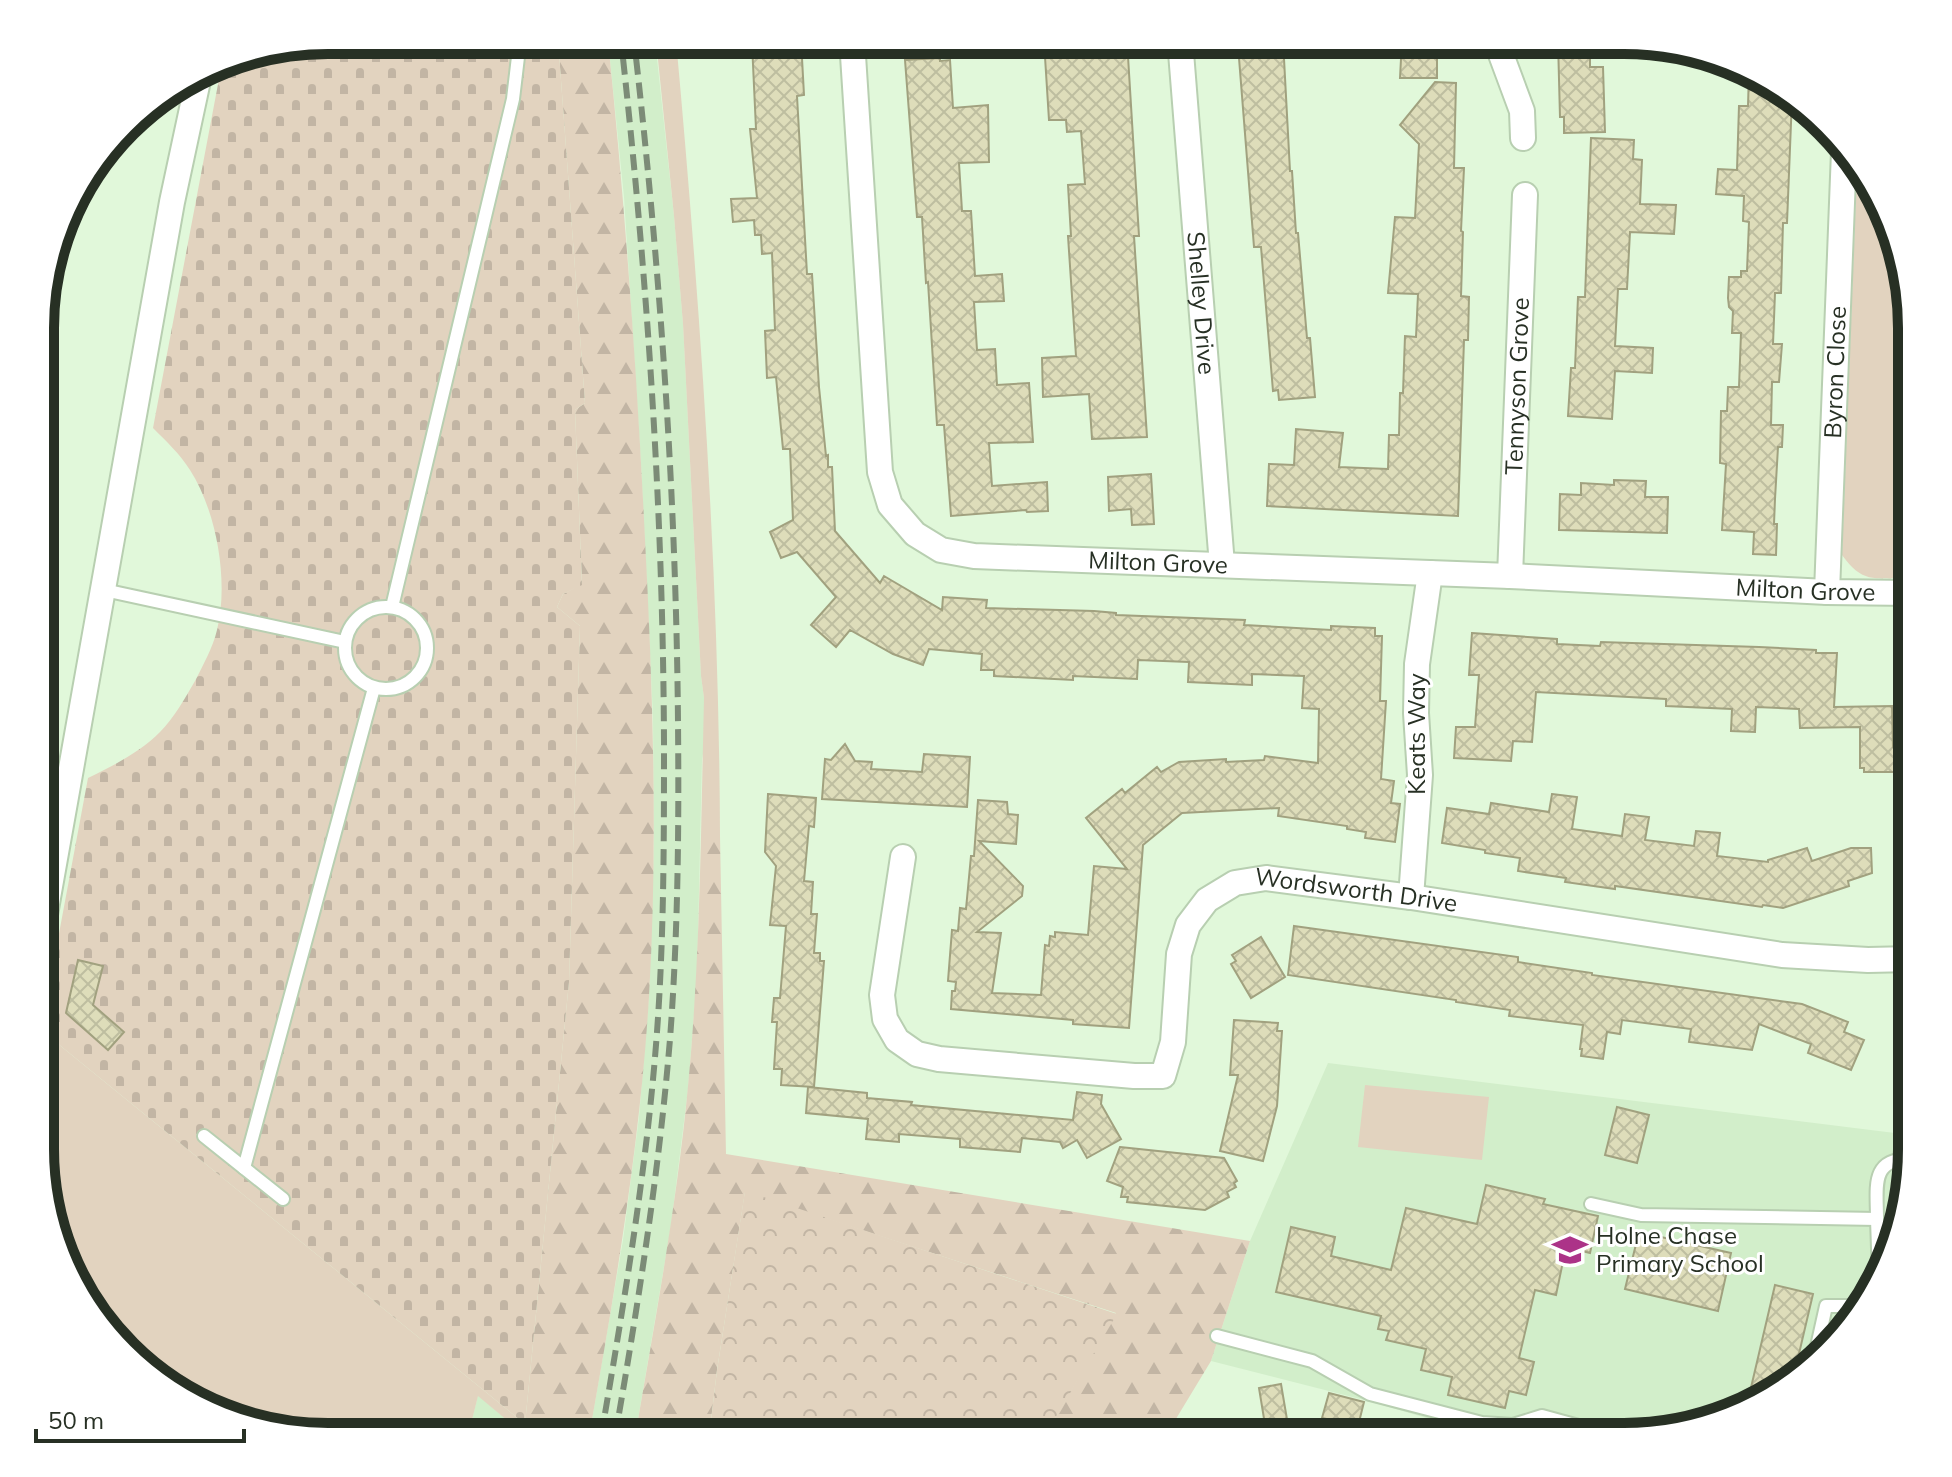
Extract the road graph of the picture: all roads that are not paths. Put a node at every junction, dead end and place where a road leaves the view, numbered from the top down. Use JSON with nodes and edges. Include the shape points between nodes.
{"nodes":[{"id":1,"x":518,"y":55,"type":"edge"},
{"id":2,"x":853,"y":55,"type":"edge"},
{"id":3,"x":1181,"y":55,"type":"edge"},
{"id":4,"x":1501,"y":55,"type":"edge"},
{"id":5,"x":196,"y":88,"type":"edge"},
{"id":6,"x":1523,"y":138,"type":"dead end"},
{"id":7,"x":1843,"y":165,"type":"edge"},
{"id":8,"x":1525,"y":195,"type":"dead end"},
{"id":9,"x":1222,"y":565,"type":"junction"},
{"id":10,"x":1430,"y":573,"type":"junction"},
{"id":11,"x":1510,"y":576,"type":"junction"},
{"id":12,"x":104,"y":590,"type":"junction"},
{"id":13,"x":1827,"y":592,"type":"junction"},
{"id":14,"x":1898,"y":593,"type":"edge"},
{"id":15,"x":392,"y":607,"type":"junction"},
{"id":16,"x":345,"y":642,"type":"junction"},
{"id":17,"x":374,"y":688,"type":"junction"},
{"id":18,"x":903,"y":857,"type":"dead end"},
{"id":19,"x":55,"y":862,"type":"edge"},
{"id":20,"x":1411,"y":897,"type":"junction"},
{"id":21,"x":1897,"y":959,"type":"edge"},
{"id":22,"x":204,"y":1136,"type":"dead end"},
{"id":23,"x":1897,"y":1159,"type":"edge"},
{"id":24,"x":244,"y":1168,"type":"junction"},
{"id":25,"x":283,"y":1199,"type":"dead end"},
{"id":26,"x":1591,"y":1204,"type":"dead end"},
{"id":27,"x":1877,"y":1219,"type":"junction"},
{"id":28,"x":1878,"y":1251,"type":"edge"},
{"id":29,"x":1848,"y":1306,"type":"edge"},
{"id":30,"x":1217,"y":1336,"type":"dead end"},
{"id":31,"x":1818,"y":1343,"type":"edge"},
{"id":32,"x":1482,"y":1423,"type":"edge"},
{"id":33,"x":1520,"y":1423,"type":"edge"},
{"id":34,"x":1568,"y":1423,"type":"edge"}],
"edges":[{"from":1,"to":15,"type":"lane","via":[[513,99]]},
{"from":2,"to":9,"type":"street","name":"Milton Grove","via":[[880,472],[890,505],[915,534],[941,550],[974,556]]},
{"from":3,"to":9,"type":"street","name":"Shelley Drive"},
{"from":4,"to":6,"type":"street","via":[[1522,111]]},
{"from":5,"to":12,"type":"street"},
{"from":7,"to":13,"type":"street","name":"Byron Close"},
{"from":8,"to":11,"type":"street","name":"Tennyson Grove"},
{"from":9,"to":10,"type":"street","name":"Milton Grove"},
{"from":10,"to":11,"type":"street","name":"Milton Grove"},
{"from":10,"to":20,"type":"street","name":"Keats Way","via":[[1417,664],[1420,775]]},
{"from":11,"to":13,"type":"street","name":"Milton Grove"},
{"from":12,"to":16,"type":"lane"},
{"from":12,"to":19,"type":"street"},
{"from":13,"to":14,"type":"street","name":"Milton Grove"},
{"from":15,"to":16,"type":"lane","via":[[367,611]]},
{"from":15,"to":17,"type":"lane","via":[[420,624],[426,659],[412,681]]},
{"from":16,"to":17,"type":"lane","via":[[355,675]]},
{"from":17,"to":24,"type":"lane"},
{"from":18,"to":20,"type":"street","name":"Wordsworth Drive","via":[[882,995],[885,1019],[897,1040],[917,1054],[939,1059],[1134,1076],[1163,1076],[1173,1042],[1179,954],[1188,925],[1207,900],[1235,883],[1266,878]]},
{"from":20,"to":21,"type":"street","name":"Wordsworth Drive","via":[[1782,955]]},
{"from":22,"to":24,"type":"lane"},
{"from":23,"to":27,"type":"lane","via":[[1881,1169]]},
{"from":24,"to":25,"type":"lane"},
{"from":26,"to":27,"type":"lane","via":[[1641,1215]]},
{"from":27,"to":28,"type":"lane"},
{"from":29,"to":31,"type":"lane","via":[[1826,1306]]},
{"from":30,"to":32,"type":"lane","via":[[1312,1361],[1370,1394]]},
{"from":33,"to":34,"type":"lane","via":[[1542,1416]]}]}
